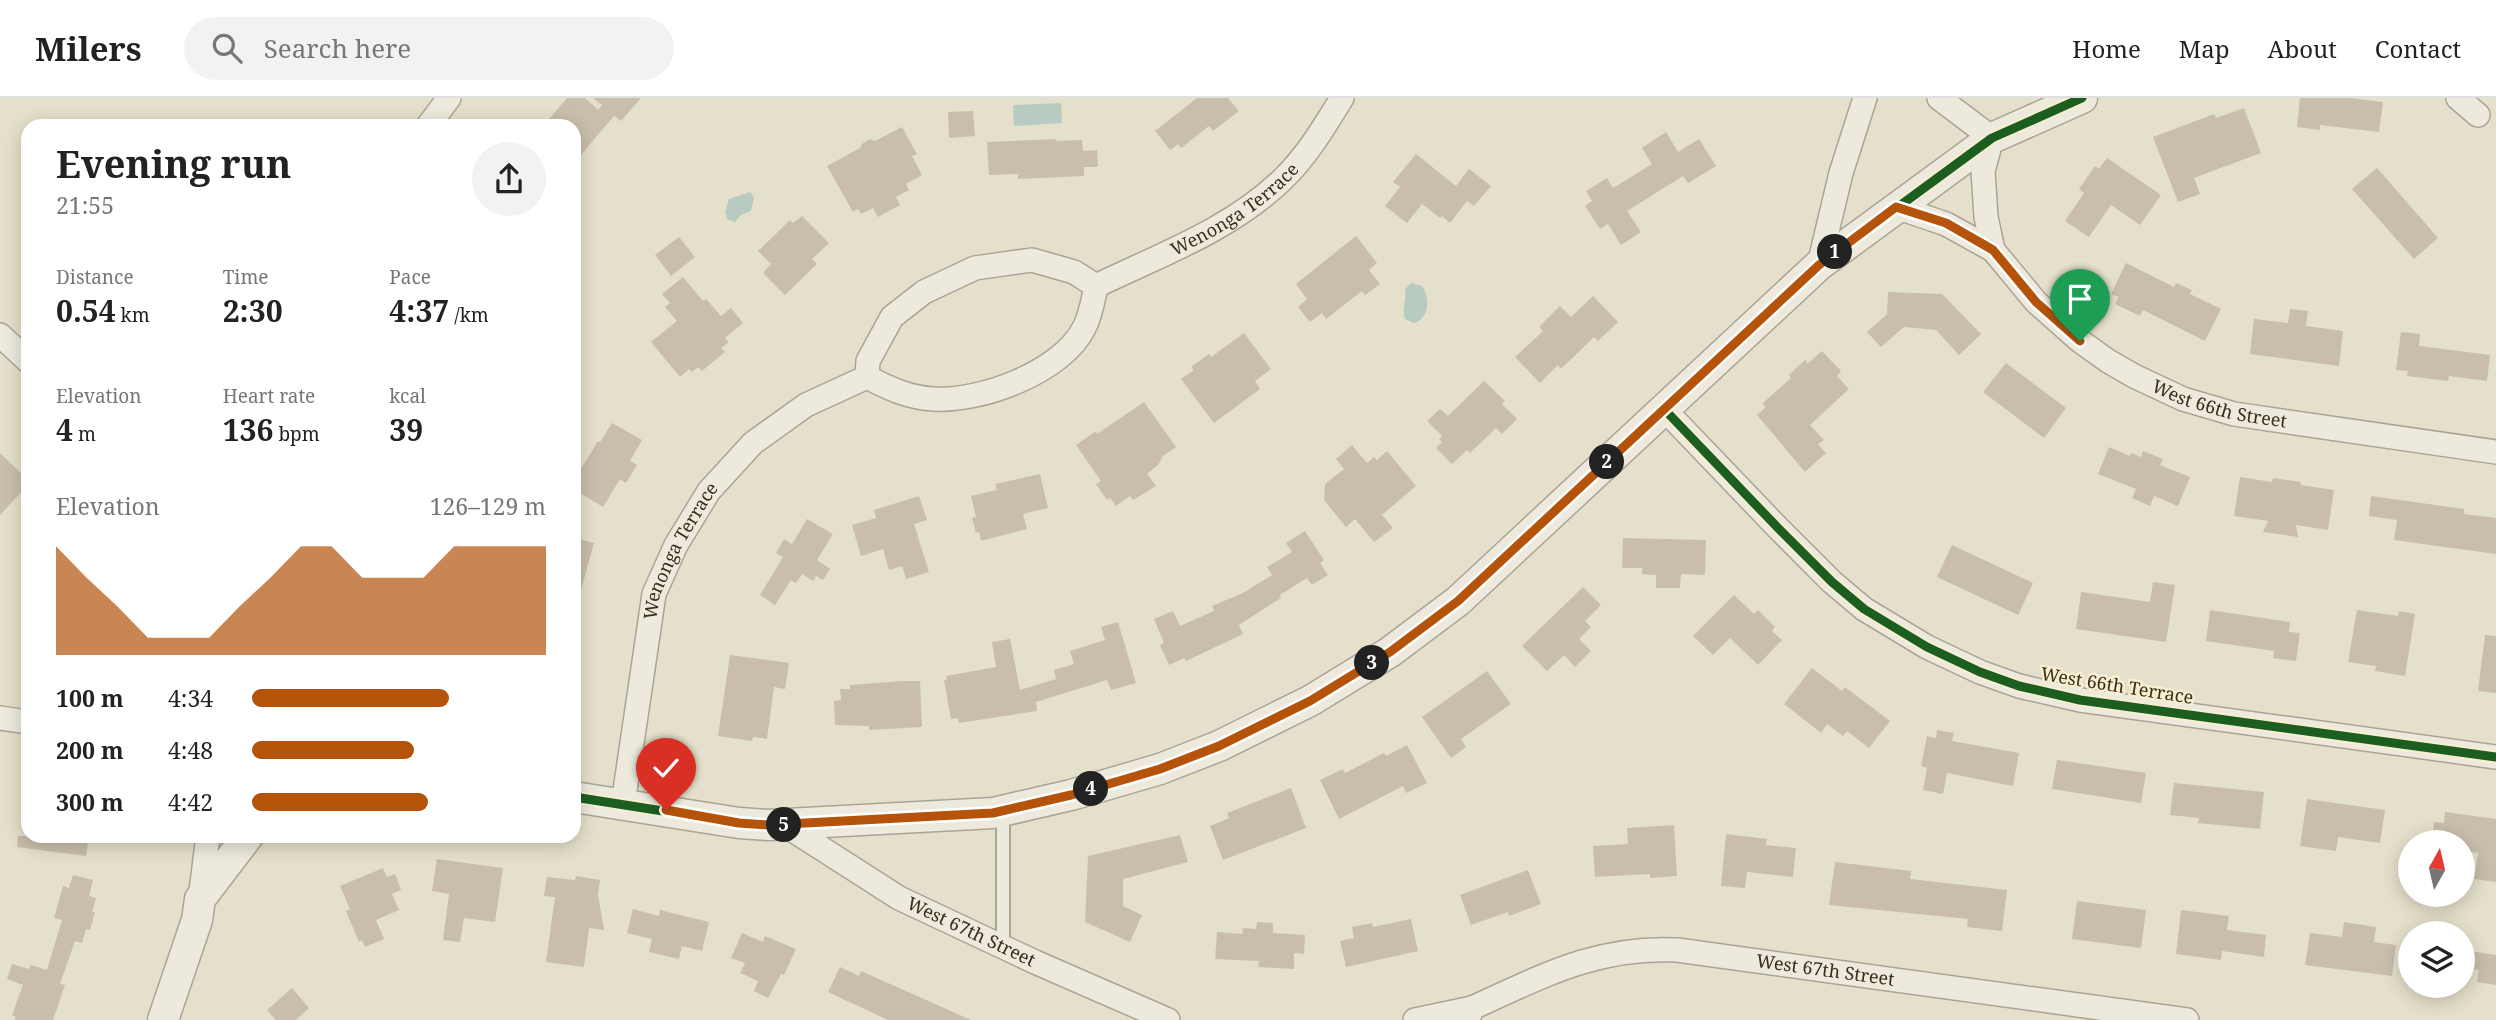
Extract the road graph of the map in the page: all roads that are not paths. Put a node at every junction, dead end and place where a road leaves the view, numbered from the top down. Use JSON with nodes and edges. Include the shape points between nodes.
{"nodes":[{"id":1,"x":449,"y":98,"type":"edge"},
{"id":2,"x":1342,"y":98,"type":"edge"},
{"id":3,"x":1866,"y":98,"type":"edge"},
{"id":4,"x":1939,"y":98,"type":"edge"},
{"id":5,"x":2082,"y":98,"type":"edge"},
{"id":6,"x":2458,"y":98,"type":"edge"},
{"id":7,"x":2478,"y":115,"type":"dead end"},
{"id":8,"x":433,"y":119,"type":"edge"},
{"id":9,"x":1992,"y":138,"type":"junction"},
{"id":10,"x":1896,"y":207,"type":"junction"},
{"id":11,"x":1993,"y":250,"type":"junction"},
{"id":12,"x":1819,"y":265,"type":"junction"},
{"id":13,"x":1096,"y":286,"type":"junction"},
{"id":14,"x":0,"y":335,"type":"edge"},
{"id":15,"x":21,"y":354,"type":"edge"},
{"id":16,"x":867,"y":377,"type":"junction"},
{"id":17,"x":1664,"y":409,"type":"junction"},
{"id":18,"x":2496,"y":452,"type":"edge"},
{"id":19,"x":0,"y":718,"type":"edge"},
{"id":20,"x":21,"y":721,"type":"edge"},
{"id":21,"x":2496,"y":757,"type":"edge"},
{"id":22,"x":581,"y":798,"type":"edge"},
{"id":23,"x":624,"y":804,"type":"junction"},
{"id":24,"x":1003,"y":810,"type":"junction"},
{"id":25,"x":785,"y":825,"type":"junction"},
{"id":26,"x":207,"y":843,"type":"edge"},
{"id":27,"x":243,"y":843,"type":"edge"},
{"id":28,"x":200,"y":899,"type":"junction"},
{"id":29,"x":1003,"y":946,"type":"junction"},
{"id":30,"x":1470,"y":1014,"type":"edge"},
{"id":31,"x":163,"y":1020,"type":"edge"},
{"id":32,"x":1168,"y":1020,"type":"edge"},
{"id":33,"x":1415,"y":1020,"type":"edge"},
{"id":34,"x":2187,"y":1020,"type":"edge"}],
"edges":[{"from":1,"to":8,"type":"street"},
{"from":2,"to":13,"type":"street","name":"Wenonga Terrace","via":[[1299,162],[1258,201],[1230,221]]},
{"from":3,"to":12,"type":"street"},
{"from":4,"to":9,"type":"street"},
{"from":5,"to":9,"type":"street"},
{"from":6,"to":7,"type":"street"},
{"from":9,"to":10,"type":"street"},
{"from":9,"to":11,"type":"street","name":"West 66th Street","via":[[1983,171]]},
{"from":10,"to":11,"type":"street","name":"West 66th Street","via":[[1946,223]]},
{"from":10,"to":12,"type":"street"},
{"from":11,"to":18,"type":"street","name":"West 66th Street","via":[[2036,302],[2080,341],[2134,376],[2183,399],[2258,419]]},
{"from":12,"to":17,"type":"street"},
{"from":13,"to":16,"type":"street","via":[[1084,329],[1061,357],[1021,379],[978,395],[934,399],[896,392]]},
{"from":13,"to":16,"type":"street","via":[[1074,272],[1032,260],[975,268],[924,292],[892,317],[868,361]]},
{"from":14,"to":15,"type":"street"},
{"from":16,"to":23,"type":"street","name":"Wenonga Terrace","via":[[806,405],[753,443],[709,491],[676,545],[654,594]]},
{"from":17,"to":21,"type":"street","name":"West 66th Terrace","via":[[1843,591],[1891,627],[1980,672],[2080,699]]},
{"from":17,"to":24,"type":"street","via":[[1458,601],[1390,652],[1322,694],[1219,746],[1160,769]]},
{"from":19,"to":20,"type":"street"},
{"from":22,"to":23,"type":"street"},
{"from":23,"to":25,"type":"street","via":[[739,823]]},
{"from":24,"to":25,"type":"street"},
{"from":24,"to":29,"type":"lane"},
{"from":25,"to":29,"type":"street","name":"West 67th Street","via":[[899,898]]},
{"from":26,"to":28,"type":"street"},
{"from":27,"to":28,"type":"street"},
{"from":28,"to":31,"type":"street"},
{"from":29,"to":32,"type":"street","name":"West 67th Street"},
{"from":30,"to":33,"type":"street","name":"West 67th Street"},
{"from":30,"to":34,"type":"street","name":"West 67th Street","via":[[1541,976],[1592,957],[1654,949]]}]}
